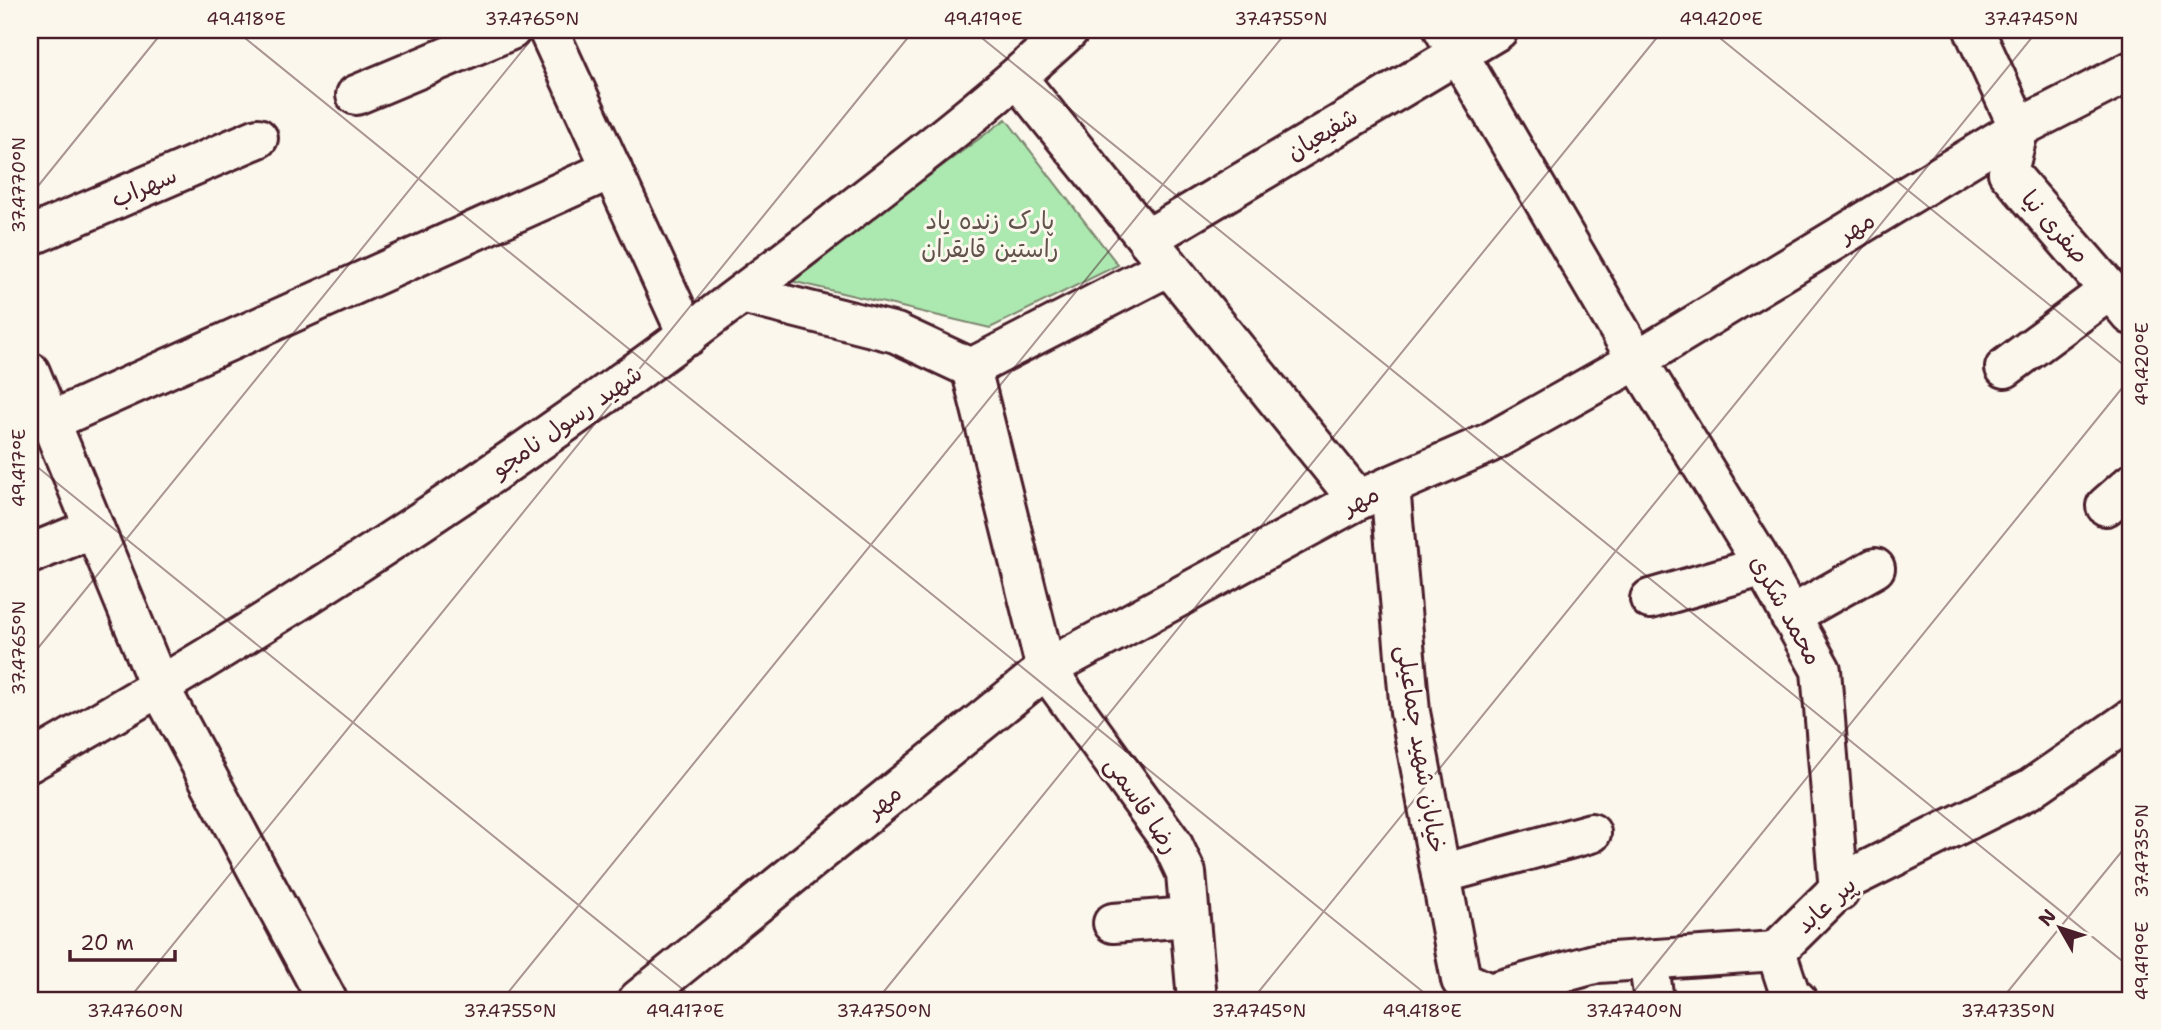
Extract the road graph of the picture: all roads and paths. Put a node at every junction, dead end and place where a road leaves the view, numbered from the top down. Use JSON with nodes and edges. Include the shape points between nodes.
{"nodes":[{"id":1,"x":511,"y":30,"type":"edge"},
{"id":2,"x":548,"y":30,"type":"edge"},
{"id":3,"x":1069,"y":30,"type":"edge"},
{"id":4,"x":1498,"y":30,"type":"edge"},
{"id":5,"x":1974,"y":30,"type":"edge"},
{"id":6,"x":1451,"y":42,"type":"edge"},
{"id":7,"x":2131,"y":71,"type":"edge"},
{"id":8,"x":1017,"y":78,"type":"junction"},
{"id":9,"x":356,"y":95,"type":"dead end"},
{"id":10,"x":2019,"y":128,"type":"junction"},
{"id":11,"x":258,"y":138,"type":"dead end"},
{"id":12,"x":612,"y":169,"type":"junction"},
{"id":13,"x":30,"y":236,"type":"edge"},
{"id":14,"x":1158,"y":253,"type":"junction"},
{"id":15,"x":742,"y":294,"type":"junction"},
{"id":16,"x":2121,"y":303,"type":"edge"},
{"id":17,"x":688,"y":336,"type":"junction"},
{"id":18,"x":1637,"y":360,"type":"junction"},
{"id":19,"x":971,"y":368,"type":"junction"},
{"id":20,"x":2006,"y":368,"type":"dead end"},
{"id":21,"x":30,"y":372,"type":"edge"},
{"id":22,"x":51,"y":421,"type":"junction"},
{"id":23,"x":1374,"y":493,"type":"junction"},
{"id":24,"x":94,"y":528,"type":"junction"},
{"id":25,"x":30,"y":554,"type":"edge"},
{"id":26,"x":1763,"y":566,"type":"junction"},
{"id":27,"x":1875,"y":568,"type":"dead end"},
{"id":28,"x":1650,"y":599,"type":"dead end"},
{"id":29,"x":1790,"y":616,"type":"junction"},
{"id":30,"x":1046,"y":669,"type":"junction"},
{"id":31,"x":160,"y":688,"type":"junction"},
{"id":32,"x":2131,"y":719,"type":"edge"},
{"id":33,"x":30,"y":762,"type":"edge"},
{"id":34,"x":1591,"y":833,"type":"dead end"},
{"id":35,"x":1441,"y":874,"type":"junction"},
{"id":36,"x":1839,"y":892,"type":"junction"},
{"id":37,"x":1189,"y":917,"type":"junction"},
{"id":38,"x":1113,"y":923,"type":"dead end"},
{"id":39,"x":1776,"y":951,"type":"junction"},
{"id":40,"x":1648,"y":960,"type":"junction"},
{"id":41,"x":1488,"y":997,"type":"edge"},
{"id":42,"x":327,"y":1000,"type":"edge"},
{"id":43,"x":638,"y":1000,"type":"edge"},
{"id":44,"x":1197,"y":1000,"type":"edge"},
{"id":45,"x":1654,"y":1000,"type":"edge"},
{"id":46,"x":1797,"y":1000,"type":"edge"}],
"edges":[{"from":1,"to":9,"type":"street"},
{"from":2,"to":12,"type":"street"},
{"from":3,"to":8,"type":"street","name":"شهید رسول نامجو"},
{"from":4,"to":6,"type":"street","name":"شفیعیان"},
{"from":5,"to":10,"type":"street"},
{"from":6,"to":14,"type":"street","name":"شفیعیان"},
{"from":6,"to":18,"type":"street","name":"محمد شکری"},
{"from":7,"to":10,"type":"street","name":"مهر"},
{"from":8,"to":14,"type":"street"},
{"from":8,"to":15,"type":"street","name":"شهید رسول نامجو"},
{"from":10,"to":16,"type":"street","name":"صفری نیا","via":[[2008,172]]},
{"from":10,"to":18,"type":"street","name":"مهر"},
{"from":11,"to":13,"type":"street","name":"سهراب"},
{"from":12,"to":17,"type":"street"},
{"from":12,"to":22,"type":"street"},
{"from":14,"to":19,"type":"street","name":"شفیعیان"},
{"from":14,"to":23,"type":"street"},
{"from":15,"to":17,"type":"street","name":"شهید رسول نامجو"},
{"from":15,"to":19,"type":"street","via":[[896,333]]},
{"from":16,"to":20,"type":"street"},
{"from":17,"to":31,"type":"street","name":"شهید رسول نامجو","via":[[529,449]]},
{"from":18,"to":23,"type":"street","name":"مهر","via":[[1489,443]]},
{"from":18,"to":26,"type":"street","name":"محمد شکری"},
{"from":19,"to":30,"type":"street"},
{"from":21,"to":22,"type":"street"},
{"from":22,"to":24,"type":"street"},
{"from":23,"to":30,"type":"street","name":"مهر"},
{"from":23,"to":35,"type":"street","name":"خیابان شهید جماعیلی"},
{"from":24,"to":25,"type":"street"},
{"from":24,"to":31,"type":"street"},
{"from":26,"to":28,"type":"street"},
{"from":26,"to":29,"type":"street","name":"محمد شکری"},
{"from":27,"to":29,"type":"street"},
{"from":29,"to":36,"type":"street","name":"محمد شکری","via":[[1821,670]]},
{"from":30,"to":37,"type":"street","name":"رضا قاسمی","via":[[1172,843],[1186,873]]},
{"from":30,"to":43,"type":"street","name":"مهر"},
{"from":31,"to":33,"type":"street","name":"شهید رسول نامجو"},
{"from":31,"to":42,"type":"street"},
{"from":32,"to":36,"type":"street","name":"پیر عابد","via":[[2030,789],[1849,879]]},
{"from":34,"to":35,"type":"street"},
{"from":35,"to":41,"type":"street","name":"خیابان شهید جماعیلی","via":[[1461,981]]},
{"from":36,"to":39,"type":"street","name":"پیر عابد"},
{"from":37,"to":38,"type":"street"},
{"from":37,"to":44,"type":"street","name":"رضا قاسمی"},
{"from":39,"to":40,"type":"street","name":"پیر عابد"},
{"from":39,"to":46,"type":"street","via":[[1790,994]]},
{"from":40,"to":41,"type":"street","name":"پیر عابد","via":[[1598,963]]},
{"from":40,"to":45,"type":"street"}]}
